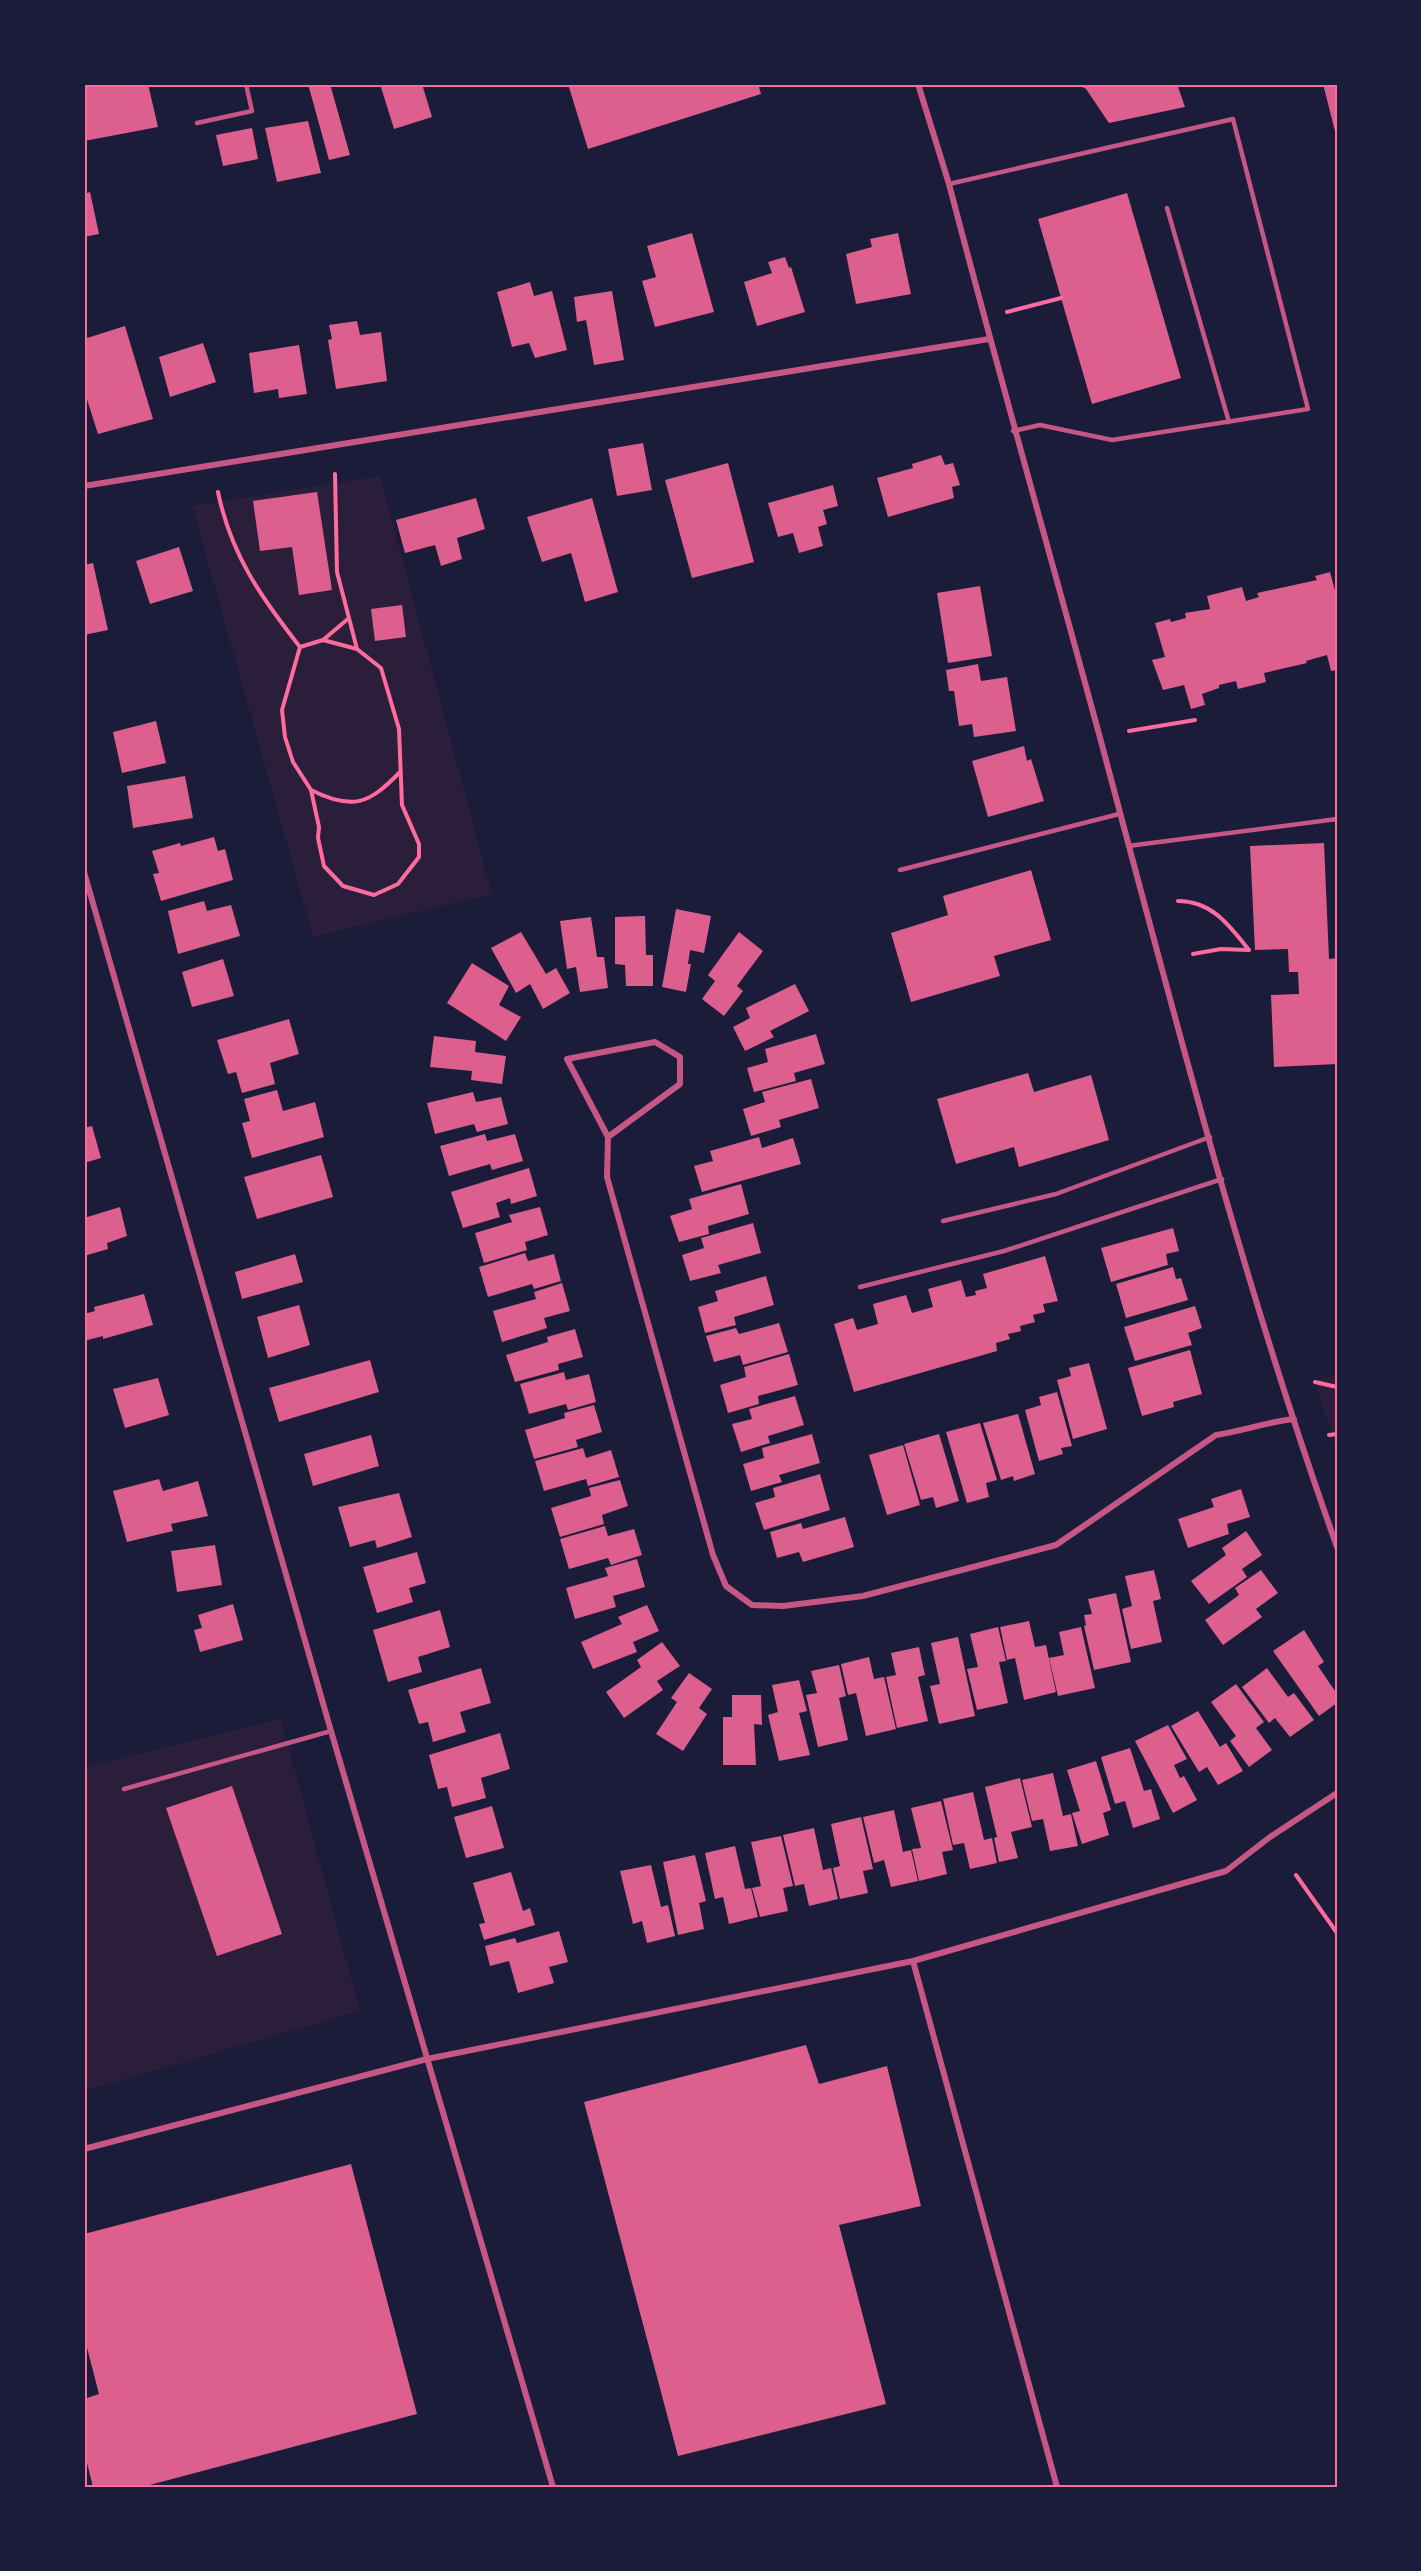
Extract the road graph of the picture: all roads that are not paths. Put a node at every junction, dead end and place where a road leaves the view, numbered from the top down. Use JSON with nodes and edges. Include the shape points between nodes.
{"nodes":[{"id":1,"x":246,"y":84,"type":"edge"},
{"id":2,"x":918,"y":84,"type":"edge"},
{"id":3,"x":197,"y":123,"type":"dead end"},
{"id":4,"x":949,"y":184,"type":"junction"},
{"id":5,"x":1167,"y":208,"type":"dead end"},
{"id":6,"x":989,"y":339,"type":"junction"},
{"id":7,"x":1230,"y":422,"type":"junction"},
{"id":8,"x":1013,"y":431,"type":"junction"},
{"id":9,"x":84,"y":486,"type":"edge"},
{"id":10,"x":1119,"y":814,"type":"junction"},
{"id":11,"x":1337,"y":819,"type":"edge"},
{"id":12,"x":1127,"y":847,"type":"junction"},
{"id":13,"x":900,"y":870,"type":"dead end"},
{"id":14,"x":84,"y":872,"type":"edge"},
{"id":15,"x":608,"y":1137,"type":"junction"},
{"id":16,"x":1210,"y":1137,"type":"junction"},
{"id":17,"x":1222,"y":1179,"type":"junction"},
{"id":18,"x":943,"y":1221,"type":"dead end"},
{"id":19,"x":860,"y":1287,"type":"dead end"},
{"id":20,"x":1294,"y":1419,"type":"junction"},
{"id":21,"x":1337,"y":1547,"type":"edge"},
{"id":22,"x":331,"y":1731,"type":"junction"},
{"id":23,"x":124,"y":1789,"type":"dead end"},
{"id":24,"x":1337,"y":1793,"type":"edge"},
{"id":25,"x":913,"y":1960,"type":"junction"},
{"id":26,"x":427,"y":2059,"type":"junction"},
{"id":27,"x":84,"y":2149,"type":"edge"},
{"id":28,"x":553,"y":2487,"type":"edge"},
{"id":29,"x":1057,"y":2487,"type":"edge"}],
"edges":[{"from":1,"to":3,"type":"lane","via":[[252,111]]},
{"from":2,"to":4,"type":"street"},
{"from":4,"to":6,"type":"street"},
{"from":4,"to":7,"type":"lane","via":[[1233,119],[1308,410]]},
{"from":5,"to":7,"type":"lane"},
{"from":6,"to":8,"type":"street"},
{"from":6,"to":9,"type":"street"},
{"from":7,"to":8,"type":"lane","via":[[1112,440],[1040,425]]},
{"from":8,"to":10,"type":"street"},
{"from":10,"to":12,"type":"street"},
{"from":10,"to":13,"type":"lane"},
{"from":11,"to":12,"type":"lane"},
{"from":12,"to":16,"type":"street"},
{"from":14,"to":22,"type":"street"},
{"from":15,"to":15,"type":"street","via":[[567,1059],[655,1042],[680,1057],[680,1084]]},
{"from":15,"to":20,"type":"street","via":[[607,1177],[713,1555],[726,1586],[752,1605],[783,1606],[863,1596],[1056,1545],[1216,1435]]},
{"from":16,"to":17,"type":"street"},
{"from":16,"to":18,"type":"lane","via":[[1056,1194]]},
{"from":17,"to":19,"type":"lane","via":[[1004,1251]]},
{"from":17,"to":20,"type":"street"},
{"from":20,"to":21,"type":"street"},
{"from":22,"to":23,"type":"lane"},
{"from":22,"to":26,"type":"street"},
{"from":24,"to":25,"type":"street","via":[[1226,1871]]},
{"from":25,"to":26,"type":"street"},
{"from":25,"to":29,"type":"street"},
{"from":26,"to":27,"type":"street"},
{"from":26,"to":28,"type":"street"}]}
